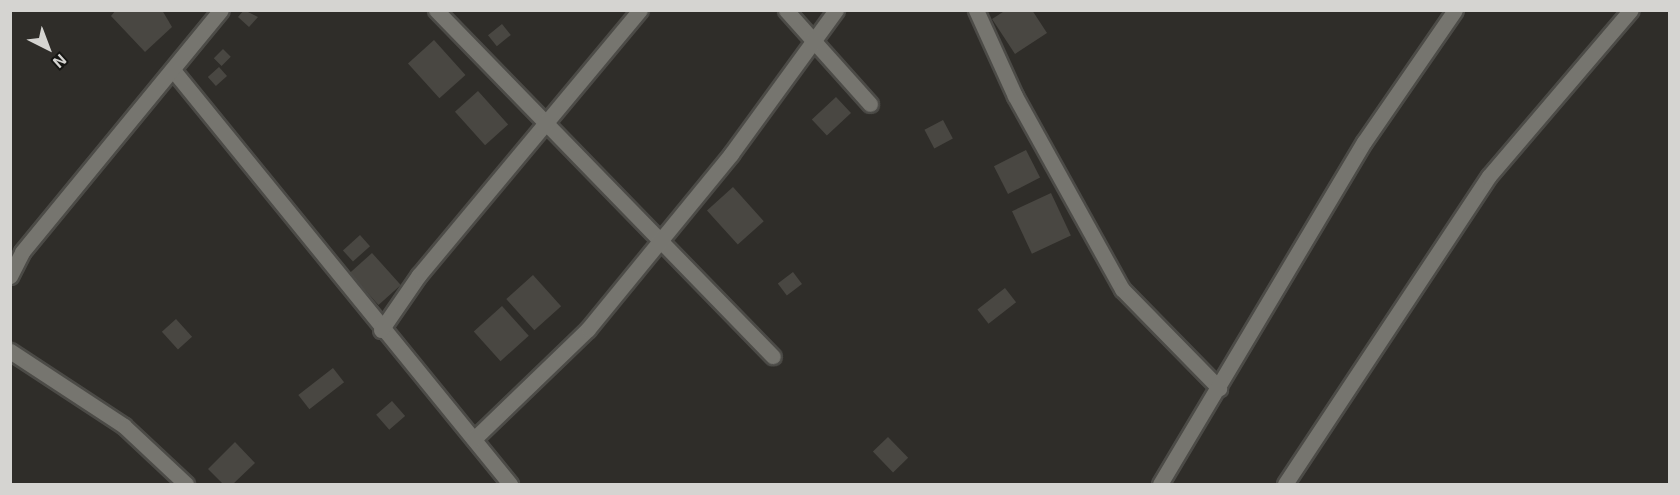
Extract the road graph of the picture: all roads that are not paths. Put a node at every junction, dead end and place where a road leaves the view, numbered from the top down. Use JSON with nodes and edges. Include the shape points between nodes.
{"nodes":[{"id":1,"x":221,"y":10,"type":"edge"},
{"id":2,"x":436,"y":10,"type":"edge"},
{"id":3,"x":640,"y":10,"type":"edge"},
{"id":4,"x":786,"y":10,"type":"edge"},
{"id":5,"x":836,"y":10,"type":"edge"},
{"id":6,"x":976,"y":10,"type":"edge"},
{"id":7,"x":1455,"y":10,"type":"edge"},
{"id":8,"x":1631,"y":10,"type":"edge"},
{"id":9,"x":814,"y":42,"type":"junction"},
{"id":10,"x":173,"y":70,"type":"junction"},
{"id":11,"x":870,"y":104,"type":"dead end"},
{"id":12,"x":547,"y":123,"type":"junction"},
{"id":13,"x":658,"y":237,"type":"junction"},
{"id":14,"x":10,"y":276,"type":"edge"},
{"id":15,"x":381,"y":330,"type":"junction"},
{"id":16,"x":10,"y":351,"type":"edge"},
{"id":17,"x":774,"y":356,"type":"dead end"},
{"id":18,"x":1219,"y":388,"type":"junction"},
{"id":19,"x":474,"y":440,"type":"junction"},
{"id":20,"x":186,"y":484,"type":"edge"},
{"id":21,"x":510,"y":484,"type":"edge"},
{"id":22,"x":1160,"y":484,"type":"edge"},
{"id":23,"x":1285,"y":484,"type":"edge"}],
"edges":[{"from":1,"to":10,"type":"street"},
{"from":2,"to":12,"type":"street"},
{"from":3,"to":12,"type":"street"},
{"from":4,"to":9,"type":"street"},
{"from":5,"to":9,"type":"street"},
{"from":6,"to":18,"type":"street","via":[[1015,96],[1122,289]]},
{"from":7,"to":18,"type":"street","via":[[1364,142]]},
{"from":8,"to":23,"type":"street","via":[[1488,176]]},
{"from":9,"to":11,"type":"street"},
{"from":9,"to":13,"type":"street","via":[[731,154]]},
{"from":10,"to":14,"type":"street","via":[[22,252]]},
{"from":10,"to":15,"type":"street"},
{"from":12,"to":13,"type":"street"},
{"from":12,"to":15,"type":"street","via":[[419,275]]},
{"from":13,"to":17,"type":"street"},
{"from":13,"to":19,"type":"street","via":[[588,329]]},
{"from":15,"to":19,"type":"street"},
{"from":16,"to":20,"type":"street","via":[[124,426]]},
{"from":18,"to":22,"type":"street"},
{"from":19,"to":21,"type":"street"}]}
